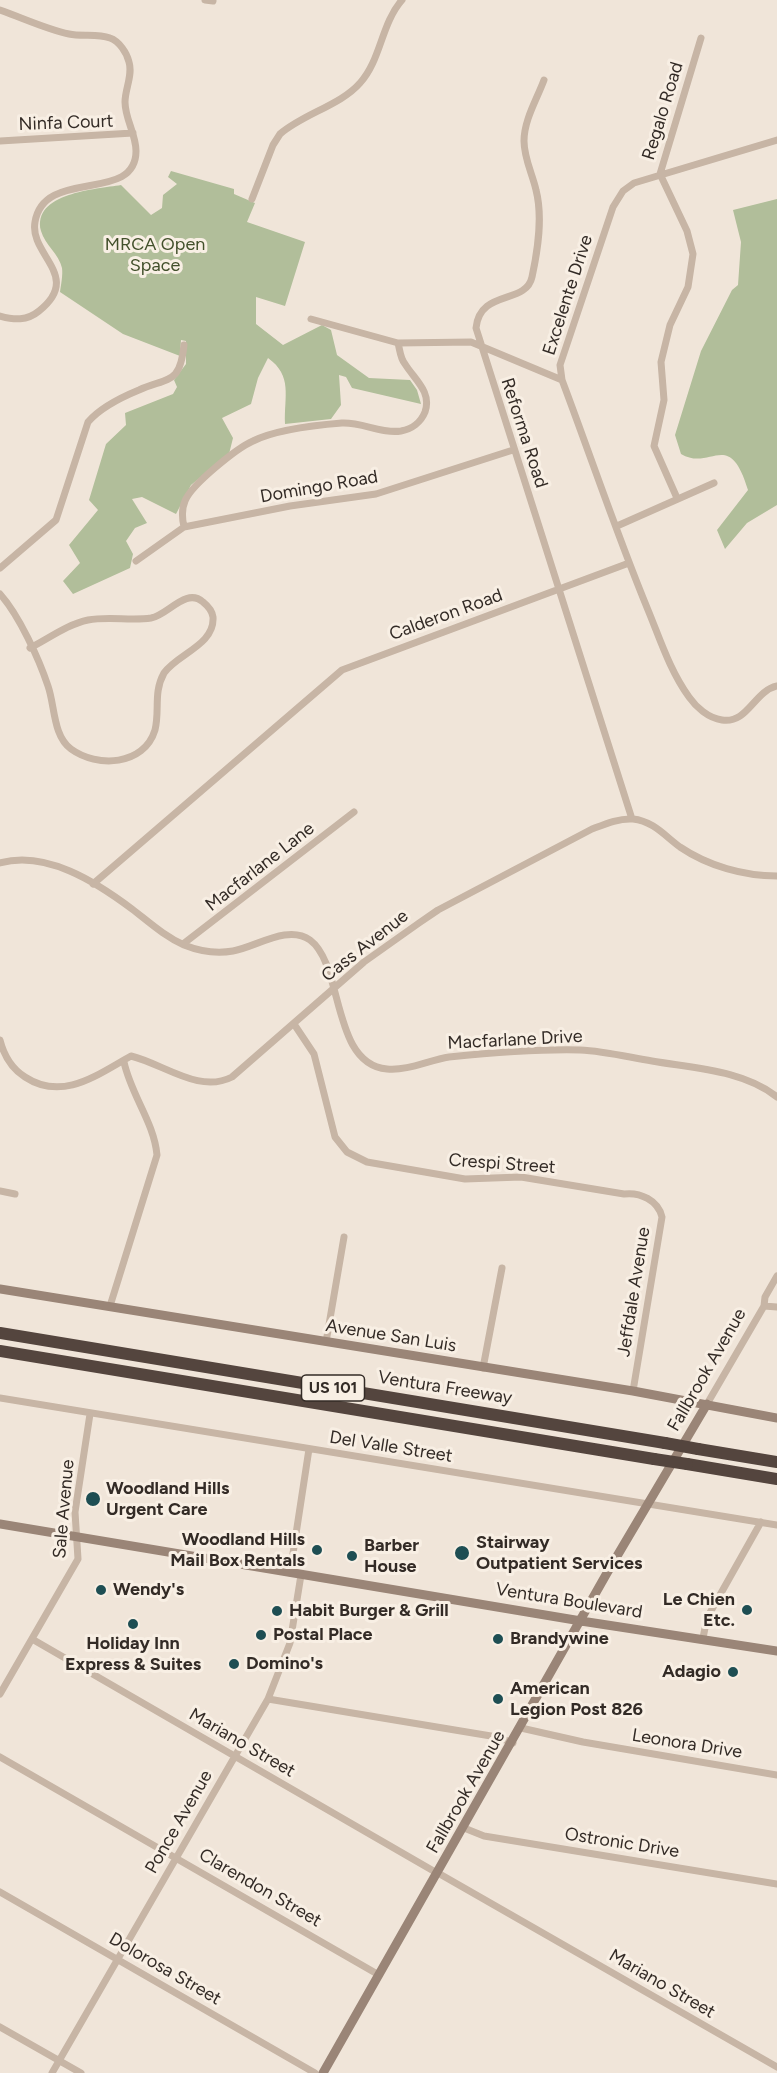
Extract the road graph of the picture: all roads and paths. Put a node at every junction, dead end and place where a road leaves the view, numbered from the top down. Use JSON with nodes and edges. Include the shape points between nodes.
{"nodes":[{"id":1,"x":402,"y":0,"type":"edge"},
{"id":2,"x":0,"y":10,"type":"edge"},
{"id":3,"x":701,"y":38,"type":"dead end"},
{"id":4,"x":544,"y":80,"type":"dead end"},
{"id":5,"x":133,"y":133,"type":"junction"},
{"id":6,"x":0,"y":141,"type":"edge"},
{"id":7,"x":777,"y":141,"type":"edge"},
{"id":8,"x":660,"y":174,"type":"junction"},
{"id":9,"x":252,"y":199,"type":"dead end"},
{"id":10,"x":0,"y":316,"type":"edge"},
{"id":11,"x":311,"y":319,"type":"dead end"},
{"id":12,"x":398,"y":343,"type":"junction"},
{"id":13,"x":184,"y":345,"type":"dead end"},
{"id":14,"x":480,"y":347,"type":"junction"},
{"id":15,"x":562,"y":380,"type":"junction"},
{"id":16,"x":513,"y":450,"type":"junction"},
{"id":17,"x":714,"y":483,"type":"dead end"},
{"id":18,"x":677,"y":498,"type":"junction"},
{"id":19,"x":616,"y":526,"type":"junction"},
{"id":20,"x":184,"y":527,"type":"junction"},
{"id":21,"x":136,"y":561,"type":"dead end"},
{"id":22,"x":629,"y":563,"type":"junction"},
{"id":23,"x":0,"y":567,"type":"edge"},
{"id":24,"x":558,"y":588,"type":"junction"},
{"id":25,"x":0,"y":594,"type":"edge"},
{"id":26,"x":30,"y":648,"type":"junction"},
{"id":27,"x":777,"y":686,"type":"edge"},
{"id":28,"x":354,"y":812,"type":"dead end"},
{"id":29,"x":632,"y":819,"type":"junction"},
{"id":30,"x":0,"y":863,"type":"edge"},
{"id":31,"x":777,"y":876,"type":"edge"},
{"id":32,"x":93,"y":884,"type":"junction"},
{"id":33,"x":183,"y":944,"type":"junction"},
{"id":34,"x":333,"y":989,"type":"junction"},
{"id":35,"x":294,"y":1023,"type":"junction"},
{"id":36,"x":0,"y":1040,"type":"edge"},
{"id":37,"x":124,"y":1062,"type":"junction"},
{"id":38,"x":777,"y":1097,"type":"edge"},
{"id":39,"x":0,"y":1191,"type":"edge"},
{"id":40,"x":15,"y":1194,"type":"dead end"},
{"id":41,"x":652,"y":1201,"type":"joint"},
{"id":42,"x":344,"y":1237,"type":"dead end"},
{"id":43,"x":502,"y":1268,"type":"dead end"},
{"id":44,"x":777,"y":1276,"type":"edge"},
{"id":45,"x":0,"y":1289,"type":"edge"},
{"id":46,"x":764,"y":1305,"type":"junction"},
{"id":47,"x":110,"y":1306,"type":"junction"},
{"id":48,"x":777,"y":1308,"type":"edge"},
{"id":49,"x":0,"y":1333,"type":"edge"},
{"id":50,"x":326,"y":1342,"type":"junction"},
{"id":51,"x":0,"y":1351,"type":"edge"},
{"id":52,"x":483,"y":1368,"type":"junction"},
{"id":53,"x":633,"y":1391,"type":"junction"},
{"id":54,"x":0,"y":1398,"type":"edge"},
{"id":55,"x":707,"y":1404,"type":"junction"},
{"id":56,"x":90,"y":1414,"type":"junction"},
{"id":57,"x":777,"y":1418,"type":"edge"},
{"id":58,"x":309,"y":1449,"type":"junction"},
{"id":59,"x":777,"y":1462,"type":"edge"},
{"id":60,"x":777,"y":1479,"type":"edge"},
{"id":61,"x":648,"y":1504,"type":"junction"},
{"id":62,"x":761,"y":1522,"type":"junction"},
{"id":63,"x":0,"y":1524,"type":"edge"},
{"id":64,"x":777,"y":1525,"type":"edge"},
{"id":65,"x":78,"y":1537,"type":"junction"},
{"id":66,"x":290,"y":1573,"type":"junction"},
{"id":67,"x":301,"y":1575,"type":"junction"},
{"id":68,"x":581,"y":1621,"type":"junction"},
{"id":69,"x":703,"y":1638,"type":"junction"},
{"id":70,"x":32,"y":1639,"type":"junction"},
{"id":71,"x":777,"y":1651,"type":"edge"},
{"id":72,"x":0,"y":1695,"type":"edge"},
{"id":73,"x":268,"y":1699,"type":"junction"},
{"id":74,"x":521,"y":1728,"type":"junction"},
{"id":75,"x":513,"y":1743,"type":"junction"},
{"id":76,"x":235,"y":1756,"type":"junction"},
{"id":77,"x":0,"y":1757,"type":"edge"},
{"id":78,"x":777,"y":1774,"type":"edge"},
{"id":79,"x":464,"y":1828,"type":"junction"},
{"id":80,"x":176,"y":1858,"type":"junction"},
{"id":81,"x":438,"y":1873,"type":"junction"},
{"id":82,"x":777,"y":1884,"type":"edge"},
{"id":83,"x":0,"y":1892,"type":"edge"},
{"id":84,"x":118,"y":1959,"type":"junction"},
{"id":85,"x":379,"y":1975,"type":"junction"},
{"id":86,"x":0,"y":2027,"type":"edge"},
{"id":87,"x":59,"y":2061,"type":"junction"},
{"id":88,"x":777,"y":2067,"type":"edge"},
{"id":89,"x":52,"y":2073,"type":"edge"},
{"id":90,"x":81,"y":2073,"type":"edge"},
{"id":91,"x":315,"y":2073,"type":"edge"},
{"id":92,"x":323,"y":2073,"type":"edge"}],
"edges":[{"from":1,"to":9,"type":"street","via":[[387,23],[372,65],[361,82],[280,134]]},
{"from":2,"to":5,"type":"street","via":[[70,35],[109,37],[117,42],[130,64],[125,108]]},
{"from":3,"to":8,"type":"street","name":"Regalo Road"},
{"from":4,"to":14,"type":"street","name":"Reforma Road","via":[[525,127],[524,140],[540,217],[532,279],[524,290],[489,303],[482,311],[476,328]]},
{"from":5,"to":6,"type":"street","name":"Ninfa Court"},
{"from":5,"to":10,"type":"street","via":[[136,152],[125,175],[60,191],[44,201],[34,224],[39,245],[54,266],[56,284],[51,297],[34,315],[22,320]]},
{"from":7,"to":8,"type":"street","name":"Excelente Drive"},
{"from":8,"to":15,"type":"street","name":"Excelente Drive","via":[[634,183],[623,191],[613,207],[561,355]]},
{"from":8,"to":18,"type":"street","name":"Regalo Road","via":[[687,231],[693,254],[688,287],[670,325],[661,362],[664,400],[654,446]]},
{"from":11,"to":12,"type":"street"},
{"from":12,"to":14,"type":"street","via":[[471,342]]},
{"from":12,"to":20,"type":"street","via":[[404,364],[425,390],[427,401],[417,424],[397,431],[344,423],[268,435],[251,442],[203,479],[185,499],[181,514]]},
{"from":13,"to":23,"type":"street","via":[[182,360],[171,378],[94,414],[56,520]]},
{"from":14,"to":15,"type":"street"},
{"from":14,"to":16,"type":"street","name":"Reforma Road"},
{"from":15,"to":19,"type":"street","name":"Excelente Drive"},
{"from":16,"to":20,"type":"street","name":"Domingo Road","via":[[376,494]]},
{"from":16,"to":24,"type":"street","name":"Reforma Road"},
{"from":17,"to":18,"type":"street"},
{"from":18,"to":19,"type":"street"},
{"from":19,"to":22,"type":"street","name":"Excelente Drive"},
{"from":20,"to":21,"type":"street","name":"Domingo Road"},
{"from":22,"to":24,"type":"street","name":"Calderon Road"},
{"from":22,"to":27,"type":"street","via":[[675,675],[699,708],[721,720],[734,719],[764,692]]},
{"from":24,"to":29,"type":"street","name":"Reforma Road"},
{"from":24,"to":32,"type":"street","name":"Calderon Road","via":[[342,670]]},
{"from":25,"to":26,"type":"street"},
{"from":26,"to":26,"type":"street","via":[[88,620],[152,618],[183,599],[201,599],[213,618],[195,649],[170,665],[164,675],[155,699],[157,721],[147,744],[134,756],[117,762],[84,756],[67,746],[60,735],[48,686]]},
{"from":28,"to":33,"type":"street","name":"Macfarlane Lane"},
{"from":29,"to":31,"type":"street","via":[[648,823],[701,860],[733,870]]},
{"from":29,"to":34,"type":"street","name":"Cass Avenue","via":[[592,829],[438,910]]},
{"from":30,"to":32,"type":"street","name":"Macfarlane Drive","via":[[37,860]]},
{"from":32,"to":33,"type":"street","name":"Macfarlane Drive"},
{"from":33,"to":34,"type":"street","name":"Macfarlane Drive","via":[[199,950],[234,951],[297,934],[318,948]]},
{"from":34,"to":35,"type":"street","name":"Cass Avenue"},
{"from":34,"to":38,"type":"street","name":"Macfarlane Drive","via":[[355,1050],[367,1062],[385,1069],[447,1057],[580,1050],[715,1072],[743,1079]]},
{"from":35,"to":37,"type":"street","name":"Cass Avenue","via":[[224,1082],[201,1083],[131,1056]]},
{"from":35,"to":41,"type":"street","name":"Crespi Street","via":[[314,1054],[335,1137],[347,1152],[367,1162],[465,1179],[521,1177],[633,1193]]},
{"from":36,"to":37,"type":"street","name":"Cass Avenue","via":[[7,1060],[18,1073],[56,1088],[84,1082]]},
{"from":37,"to":47,"type":"street","via":[[128,1082],[155,1139],[156,1155]]},
{"from":39,"to":40,"type":"street"},
{"from":41,"to":53,"type":"street","name":"Jeffdale Avenue","via":[[662,1217]]},
{"from":42,"to":50,"type":"street"},
{"from":43,"to":52,"type":"street"},
{"from":44,"to":46,"type":"street","name":"Fallbrook Avenue"},
{"from":45,"to":47,"type":"main road","name":"Avenue San Luis"},
{"from":46,"to":48,"type":"street"},
{"from":46,"to":55,"type":"street","name":"Fallbrook Avenue"},
{"from":47,"to":50,"type":"main road","name":"Avenue San Luis"},
{"from":49,"to":59,"type":"highway","name":"Ventura Freeway","number":"US 101","bridge":true},
{"from":50,"to":52,"type":"main road","name":"Avenue San Luis"},
{"from":51,"to":60,"type":"highway","name":"Ventura Freeway","number":"US 101","bridge":true},
{"from":52,"to":53,"type":"main road","name":"Avenue San Luis"},
{"from":53,"to":55,"type":"main road","name":"Avenue San Luis"},
{"from":54,"to":56,"type":"street","name":"Del Valle Street"},
{"from":55,"to":57,"type":"main road","name":"Avenue San Luis"},
{"from":55,"to":61,"type":"main road","name":"Fallbrook Avenue"},
{"from":56,"to":58,"type":"street","name":"Del Valle Street"},
{"from":56,"to":65,"type":"street","name":"Sale Avenue","via":[[75,1512]]},
{"from":58,"to":61,"type":"street","name":"Del Valle Street"},
{"from":58,"to":66,"type":"street"},
{"from":61,"to":62,"type":"street","name":"Del Valle Street"},
{"from":61,"to":68,"type":"main road","name":"Fallbrook Avenue"},
{"from":62,"to":64,"type":"street","name":"Del Valle Street"},
{"from":62,"to":69,"type":"street","via":[[707,1618]]},
{"from":63,"to":65,"type":"main road","name":"Ventura Boulevard"},
{"from":65,"to":66,"type":"main road","name":"Ventura Boulevard"},
{"from":65,"to":70,"type":"street","name":"Sale Avenue","via":[[76,1565]]},
{"from":66,"to":67,"type":"main road","name":"Ventura Boulevard"},
{"from":67,"to":68,"type":"main road","name":"Ventura Boulevard"},
{"from":67,"to":73,"type":"street","name":"Ponce Avenue","via":[[290,1643]]},
{"from":68,"to":69,"type":"main road","name":"Ventura Boulevard"},
{"from":68,"to":74,"type":"main road","name":"Fallbrook Avenue"},
{"from":69,"to":71,"type":"main road","name":"Ventura Boulevard"},
{"from":70,"to":72,"type":"street","name":"Sale Avenue"},
{"from":70,"to":76,"type":"street","name":"Mariano Street"},
{"from":73,"to":75,"type":"street","via":[[497,1737]]},
{"from":73,"to":76,"type":"street","name":"Ponce Avenue"},
{"from":74,"to":75,"type":"main road","name":"Fallbrook Avenue"},
{"from":74,"to":78,"type":"street","name":"Leonora Drive"},
{"from":75,"to":79,"type":"main road","name":"Fallbrook Avenue"},
{"from":76,"to":80,"type":"street","name":"Ponce Avenue"},
{"from":76,"to":81,"type":"street","name":"Mariano Street"},
{"from":77,"to":80,"type":"street","name":"Clarendon Street"},
{"from":79,"to":81,"type":"main road","name":"Fallbrook Avenue"},
{"from":79,"to":82,"type":"street","name":"Ostronic Drive","via":[[481,1835]]},
{"from":80,"to":84,"type":"street","name":"Ponce Avenue"},
{"from":80,"to":85,"type":"street","name":"Clarendon Street"},
{"from":81,"to":85,"type":"main road","name":"Fallbrook Avenue"},
{"from":81,"to":88,"type":"street","name":"Mariano Street"},
{"from":83,"to":84,"type":"street","name":"Dolorosa Street"},
{"from":84,"to":87,"type":"street","name":"Ponce Avenue"},
{"from":84,"to":91,"type":"street","name":"Dolorosa Street"},
{"from":85,"to":92,"type":"main road","name":"Fallbrook Avenue"},
{"from":86,"to":87,"type":"street"},
{"from":87,"to":89,"type":"street","name":"Ponce Avenue"},
{"from":87,"to":90,"type":"street"}]}
